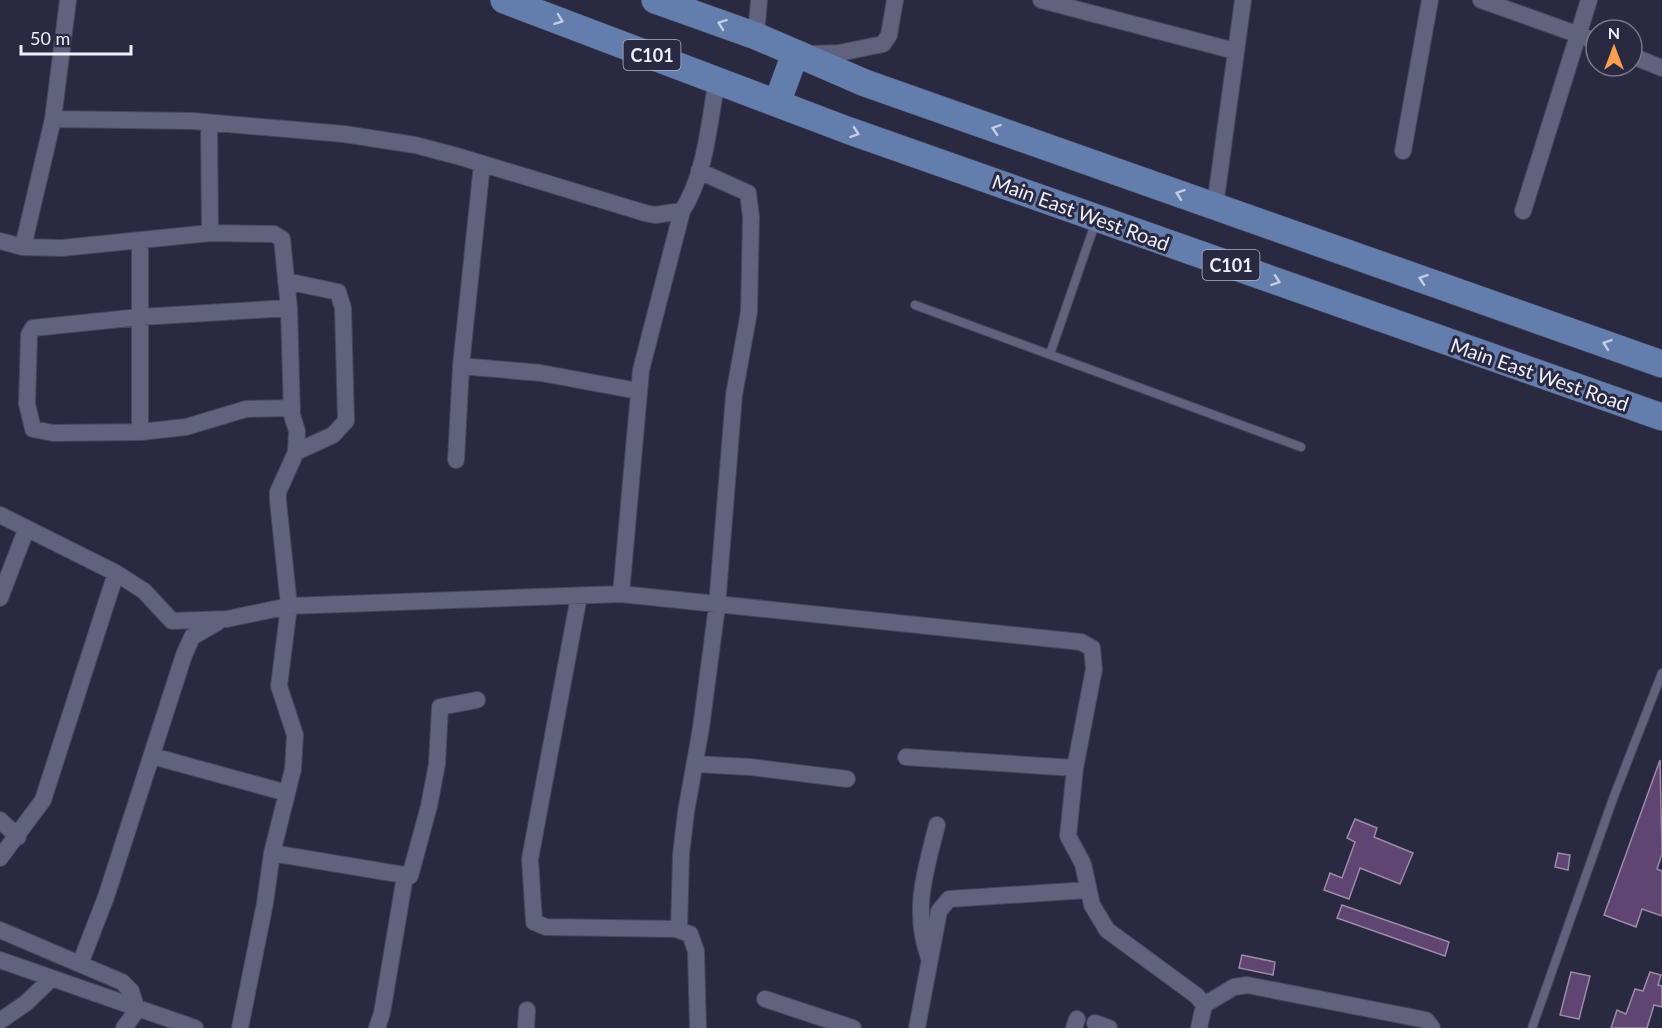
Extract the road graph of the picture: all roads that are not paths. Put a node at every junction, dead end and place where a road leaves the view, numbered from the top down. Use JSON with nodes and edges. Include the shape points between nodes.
{"nodes":[{"id":1,"x":68,"y":0,"type":"edge"},
{"id":2,"x":504,"y":0,"type":"edge"},
{"id":3,"x":656,"y":0,"type":"edge"},
{"id":4,"x":759,"y":0,"type":"edge"},
{"id":5,"x":896,"y":0,"type":"edge"},
{"id":6,"x":1041,"y":0,"type":"edge"},
{"id":7,"x":1243,"y":0,"type":"edge"},
{"id":8,"x":1430,"y":0,"type":"edge"},
{"id":9,"x":1481,"y":0,"type":"edge"},
{"id":10,"x":1589,"y":0,"type":"edge"},
{"id":11,"x":1577,"y":33,"type":"junction"},
{"id":12,"x":756,"y":36,"type":"junction"},
{"id":13,"x":1584,"y":36,"type":"edge"},
{"id":14,"x":1235,"y":51,"type":"junction"},
{"id":15,"x":795,"y":54,"type":"junction"},
{"id":16,"x":1644,"y":61,"type":"edge"},
{"id":17,"x":1662,"y":68,"type":"edge"},
{"id":18,"x":717,"y":80,"type":"junction"},
{"id":19,"x":777,"y":103,"type":"junction"},
{"id":20,"x":53,"y":119,"type":"junction"},
{"id":21,"x":209,"y":123,"type":"junction"},
{"id":22,"x":1402,"y":151,"type":"dead end"},
{"id":23,"x":482,"y":164,"type":"junction"},
{"id":24,"x":699,"y":171,"type":"junction"},
{"id":25,"x":1215,"y":206,"type":"junction"},
{"id":26,"x":682,"y":211,"type":"junction"},
{"id":27,"x":1523,"y":211,"type":"dead end"},
{"id":28,"x":1097,"y":217,"type":"junction"},
{"id":29,"x":210,"y":233,"type":"junction"},
{"id":30,"x":140,"y":240,"type":"junction"},
{"id":31,"x":0,"y":241,"type":"edge"},
{"id":32,"x":23,"y":247,"type":"junction"},
{"id":33,"x":286,"y":281,"type":"junction"},
{"id":34,"x":915,"y":305,"type":"dead end"},
{"id":35,"x":289,"y":308,"type":"junction"},
{"id":36,"x":140,"y":317,"type":"junction"},
{"id":37,"x":1050,"y":354,"type":"junction"},
{"id":38,"x":1662,"y":364,"type":"edge"},
{"id":39,"x":461,"y":366,"type":"junction"},
{"id":40,"x":638,"y":391,"type":"junction"},
{"id":41,"x":292,"y":408,"type":"junction"},
{"id":42,"x":1662,"y":417,"type":"edge"},
{"id":43,"x":140,"y":432,"type":"junction"},
{"id":44,"x":1301,"y":447,"type":"dead end"},
{"id":45,"x":296,"y":452,"type":"junction"},
{"id":46,"x":456,"y":460,"type":"dead end"},
{"id":47,"x":0,"y":515,"type":"edge"},
{"id":48,"x":26,"y":530,"type":"junction"},
{"id":49,"x":116,"y":573,"type":"junction"},
{"id":50,"x":621,"y":594,"type":"junction"},
{"id":51,"x":579,"y":596,"type":"junction"},
{"id":52,"x":0,"y":598,"type":"edge"},
{"id":53,"x":289,"y":606,"type":"junction"},
{"id":54,"x":717,"y":606,"type":"junction"},
{"id":55,"x":227,"y":619,"type":"junction"},
{"id":56,"x":1662,"y":673,"type":"edge"},
{"id":57,"x":1659,"y":695,"type":"edge"},
{"id":58,"x":477,"y":700,"type":"dead end"},
{"id":59,"x":152,"y":756,"type":"junction"},
{"id":60,"x":906,"y":757,"type":"dead end"},
{"id":61,"x":695,"y":764,"type":"junction"},
{"id":62,"x":1075,"y":768,"type":"junction"},
{"id":63,"x":847,"y":779,"type":"dead end"},
{"id":64,"x":286,"y":793,"type":"junction"},
{"id":65,"x":0,"y":820,"type":"edge"},
{"id":66,"x":937,"y":825,"type":"dead end"},
{"id":67,"x":18,"y":837,"type":"junction"},
{"id":68,"x":272,"y":853,"type":"junction"},
{"id":69,"x":0,"y":858,"type":"edge"},
{"id":70,"x":405,"y":876,"type":"junction"},
{"id":71,"x":1088,"y":890,"type":"junction"},
{"id":72,"x":0,"y":930,"type":"edge"},
{"id":73,"x":679,"y":930,"type":"junction"},
{"id":74,"x":930,"y":959,"type":"junction"},
{"id":75,"x":0,"y":960,"type":"edge"},
{"id":76,"x":80,"y":964,"type":"junction"},
{"id":77,"x":51,"y":979,"type":"junction"},
{"id":78,"x":765,"y":999,"type":"dead end"},
{"id":79,"x":1204,"y":1005,"type":"junction"},
{"id":80,"x":136,"y":1010,"type":"junction"},
{"id":81,"x":527,"y":1010,"type":"dead end"},
{"id":82,"x":0,"y":1021,"type":"edge"},
{"id":83,"x":124,"y":1028,"type":"edge"},
{"id":84,"x":195,"y":1028,"type":"edge"},
{"id":85,"x":240,"y":1028,"type":"edge"},
{"id":86,"x":377,"y":1028,"type":"edge"},
{"id":87,"x":526,"y":1028,"type":"edge"},
{"id":88,"x":698,"y":1028,"type":"edge"},
{"id":89,"x":853,"y":1028,"type":"edge"},
{"id":90,"x":916,"y":1028,"type":"edge"},
{"id":91,"x":1199,"y":1028,"type":"edge"},
{"id":92,"x":1432,"y":1028,"type":"edge"},
{"id":93,"x":1532,"y":1028,"type":"edge"}],
"edges":[{"from":1,"to":20,"type":"street"},
{"from":2,"to":18,"type":"main road","name":"Main East West Road","number":"C101","one_way":true},
{"from":12,"to":3,"type":"main road","number":"C101","one_way":true},
{"from":4,"to":12,"type":"street"},
{"from":5,"to":15,"type":"street","via":[[889,35],[883,44],[839,53]]},
{"from":6,"to":14,"type":"street"},
{"from":7,"to":14,"type":"street"},
{"from":8,"to":22,"type":"street"},
{"from":9,"to":11,"type":"street"},
{"from":10,"to":11,"type":"street"},
{"from":11,"to":13,"type":"street"},
{"from":11,"to":27,"type":"street"},
{"from":12,"to":15,"type":"main road","number":"C101"},
{"from":14,"to":25,"type":"street"},
{"from":15,"to":19,"type":"main road"},
{"from":25,"to":15,"type":"main road","number":"C101","one_way":true,"via":[[866,83]]},
{"from":16,"to":17,"type":"street"},
{"from":18,"to":19,"type":"main road","name":"Main East West Road","number":"C101"},
{"from":18,"to":24,"type":"street"},
{"from":19,"to":28,"type":"main road","name":"Main East West Road","number":"C101","one_way":true},
{"from":20,"to":21,"type":"street"},
{"from":20,"to":32,"type":"street"},
{"from":21,"to":23,"type":"street","via":[[344,134],[415,146]]},
{"from":21,"to":29,"type":"street"},
{"from":23,"to":26,"type":"street","via":[[645,213]]},
{"from":23,"to":39,"type":"street"},
{"from":24,"to":26,"type":"street"},
{"from":24,"to":54,"type":"street","via":[[740,187],[751,202],[749,312],[734,395]]},
{"from":38,"to":25,"type":"main road","number":"C101","one_way":true},
{"from":26,"to":40,"type":"street"},
{"from":28,"to":37,"type":"lane"},
{"from":28,"to":42,"type":"main road","name":"Main East West Road","number":"C101","one_way":true},
{"from":29,"to":30,"type":"street"},
{"from":29,"to":33,"type":"street","via":[[279,235]]},
{"from":30,"to":32,"type":"street","via":[[62,248]]},
{"from":30,"to":36,"type":"street"},
{"from":31,"to":32,"type":"street"},
{"from":33,"to":35,"type":"street"},
{"from":33,"to":45,"type":"street","via":[[338,292],[343,308],[346,421],[333,435]]},
{"from":34,"to":37,"type":"lane"},
{"from":35,"to":36,"type":"street"},
{"from":35,"to":41,"type":"street"},
{"from":36,"to":43,"type":"street"},
{"from":36,"to":43,"type":"street","via":[[33,328],[29,335],[27,404],[31,426],[36,430]]},
{"from":37,"to":44,"type":"lane"},
{"from":39,"to":40,"type":"street","via":[[541,373]]},
{"from":39,"to":46,"type":"street"},
{"from":40,"to":50,"type":"street"},
{"from":41,"to":43,"type":"street","via":[[240,410],[186,428]]},
{"from":41,"to":45,"type":"street"},
{"from":45,"to":53,"type":"street","via":[[278,492]]},
{"from":47,"to":48,"type":"street"},
{"from":48,"to":49,"type":"street"},
{"from":48,"to":52,"type":"street"},
{"from":49,"to":55,"type":"street","via":[[144,591],[172,621]]},
{"from":49,"to":67,"type":"street","via":[[43,800]]},
{"from":50,"to":51,"type":"street"},
{"from":50,"to":54,"type":"street"},
{"from":51,"to":53,"type":"street"},
{"from":51,"to":73,"type":"street","via":[[530,860],[534,922],[546,927]]},
{"from":53,"to":55,"type":"street"},
{"from":53,"to":64,"type":"street","via":[[279,686],[295,735],[293,769]]},
{"from":54,"to":61,"type":"street"},
{"from":54,"to":62,"type":"street","via":[[863,617],[1082,642],[1092,648],[1094,669]]},
{"from":55,"to":59,"type":"street","via":[[192,637]]},
{"from":56,"to":57,"type":"lane"},
{"from":57,"to":93,"type":"lane","via":[[1614,796]]},
{"from":58,"to":70,"type":"street","via":[[440,707],[437,764],[429,806],[412,873]]},
{"from":59,"to":64,"type":"street"},
{"from":59,"to":76,"type":"street"},
{"from":60,"to":62,"type":"street"},
{"from":61,"to":63,"type":"street"},
{"from":61,"to":73,"type":"street","via":[[681,855]]},
{"from":62,"to":71,"type":"street","via":[[1068,836],[1083,864]]},
{"from":64,"to":68,"type":"street"},
{"from":65,"to":67,"type":"street"},
{"from":66,"to":74,"type":"street","via":[[920,911],[922,936]]},
{"from":67,"to":69,"type":"street"},
{"from":68,"to":70,"type":"street"},
{"from":68,"to":85,"type":"street"},
{"from":70,"to":86,"type":"street"},
{"from":71,"to":74,"type":"street","via":[[949,899],[939,911]]},
{"from":71,"to":79,"type":"street","via":[[1107,930]]},
{"from":72,"to":76,"type":"street"},
{"from":73,"to":88,"type":"street","via":[[690,934],[696,951]]},
{"from":74,"to":90,"type":"street"},
{"from":75,"to":77,"type":"street"},
{"from":76,"to":80,"type":"street","via":[[122,982],[131,991]]},
{"from":77,"to":80,"type":"street"},
{"from":77,"to":82,"type":"street"},
{"from":78,"to":89,"type":"street"},
{"from":79,"to":91,"type":"street"},
{"from":79,"to":92,"type":"street","via":[[1234,987],[1247,986],[1426,1020]]},
{"from":80,"to":83,"type":"street"},
{"from":80,"to":84,"type":"street"},
{"from":81,"to":87,"type":"street"}]}
